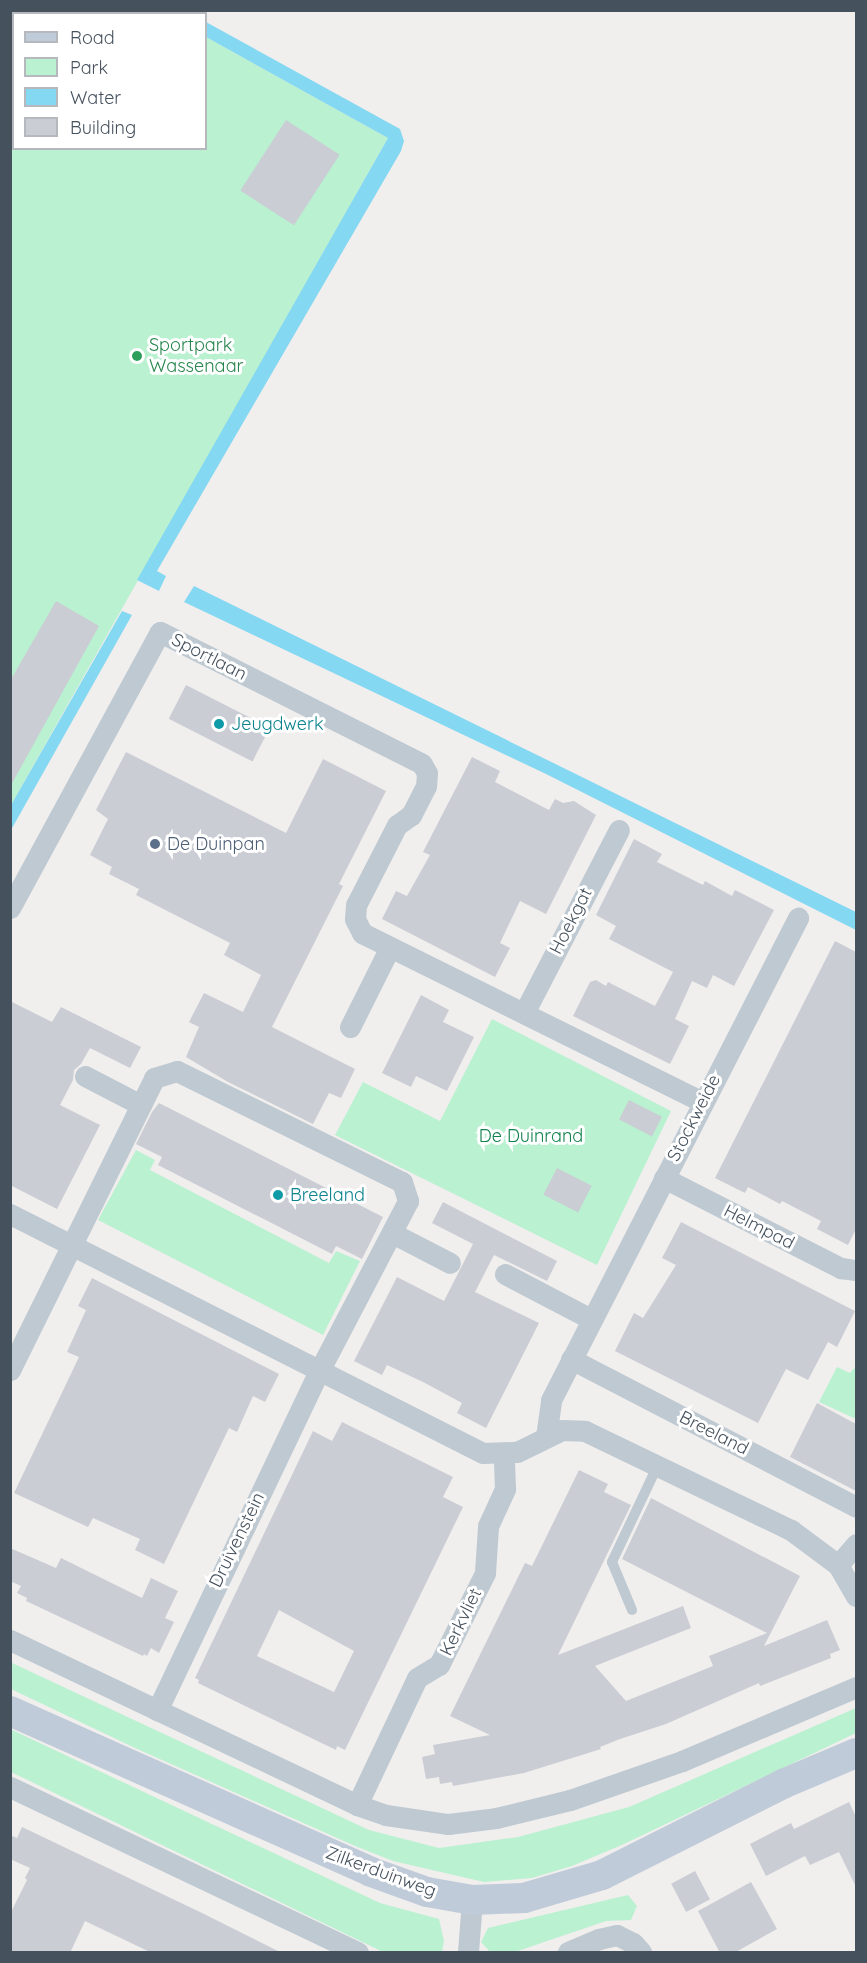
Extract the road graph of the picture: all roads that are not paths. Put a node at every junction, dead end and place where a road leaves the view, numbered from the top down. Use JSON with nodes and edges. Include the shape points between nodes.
{"nodes":[{"id":1,"x":619,"y":830,"type":"dead end"},
{"id":2,"x":10,"y":908,"type":"edge"},
{"id":3,"x":798,"y":918,"type":"dead end"},
{"id":4,"x":390,"y":946,"type":"junction"},
{"id":5,"x":524,"y":1013,"type":"junction"},
{"id":6,"x":350,"y":1027,"type":"dead end"},
{"id":7,"x":86,"y":1076,"type":"dead end"},
{"id":8,"x":702,"y":1102,"type":"junction"},
{"id":9,"x":141,"y":1105,"type":"junction"},
{"id":10,"x":664,"y":1178,"type":"junction"},
{"id":11,"x":10,"y":1214,"type":"edge"},
{"id":12,"x":392,"y":1233,"type":"junction"},
{"id":13,"x":71,"y":1245,"type":"junction"},
{"id":14,"x":450,"y":1263,"type":"dead end"},
{"id":15,"x":856,"y":1270,"type":"edge"},
{"id":16,"x":505,"y":1274,"type":"dead end"},
{"id":17,"x":591,"y":1319,"type":"junction"},
{"id":18,"x":572,"y":1359,"type":"junction"},
{"id":19,"x":10,"y":1370,"type":"edge"},
{"id":20,"x":320,"y":1371,"type":"junction"},
{"id":21,"x":546,"y":1437,"type":"junction"},
{"id":22,"x":504,"y":1454,"type":"junction"},
{"id":23,"x":657,"y":1467,"type":"junction"},
{"id":24,"x":856,"y":1508,"type":"edge"},
{"id":25,"x":856,"y":1544,"type":"edge"},
{"id":26,"x":838,"y":1565,"type":"junction"},
{"id":27,"x":856,"y":1596,"type":"edge"},
{"id":28,"x":632,"y":1610,"type":"dead end"},
{"id":29,"x":10,"y":1640,"type":"edge"},
{"id":30,"x":856,"y":1687,"type":"edge"},
{"id":31,"x":157,"y":1710,"type":"junction"},
{"id":32,"x":10,"y":1711,"type":"edge"},
{"id":33,"x":856,"y":1753,"type":"edge"},
{"id":34,"x":10,"y":1787,"type":"edge"},
{"id":35,"x":357,"y":1804,"type":"junction"},
{"id":36,"x":472,"y":1900,"type":"junction"},
{"id":37,"x":358,"y":1953,"type":"edge"},
{"id":38,"x":468,"y":1953,"type":"edge"},
{"id":39,"x":568,"y":1953,"type":"edge"},
{"id":40,"x":641,"y":1953,"type":"edge"}],
"edges":[{"from":1,"to":5,"type":"street","name":"Hoekgat"},
{"from":2,"to":4,"type":"street","name":"Sportlaan","via":[[160,632],[422,764],[427,773],[426,786],[411,815],[397,825],[356,905],[355,919],[362,933]]},
{"from":3,"to":8,"type":"street","name":"Stockweide"},
{"from":4,"to":5,"type":"street"},
{"from":4,"to":6,"type":"street"},
{"from":5,"to":8,"type":"street"},
{"from":7,"to":9,"type":"street"},
{"from":8,"to":10,"type":"street","name":"Stockweide"},
{"from":9,"to":12,"type":"street","via":[[154,1078],[177,1071],[402,1182],[408,1201]]},
{"from":9,"to":13,"type":"street"},
{"from":10,"to":15,"type":"street","name":"Helmpad","via":[[841,1268]]},
{"from":10,"to":17,"type":"street","name":"Stockweide"},
{"from":11,"to":13,"type":"street"},
{"from":12,"to":14,"type":"street"},
{"from":12,"to":20,"type":"street"},
{"from":13,"to":19,"type":"street"},
{"from":13,"to":20,"type":"street"},
{"from":16,"to":17,"type":"street"},
{"from":17,"to":18,"type":"street"},
{"from":18,"to":21,"type":"street","via":[[551,1400]]},
{"from":18,"to":24,"type":"street","name":"Breeland"},
{"from":20,"to":22,"type":"street","via":[[483,1453]]},
{"from":20,"to":31,"type":"street","name":"Druivenstein"},
{"from":21,"to":22,"type":"street","via":[[517,1452]]},
{"from":21,"to":23,"type":"street","via":[[562,1430],[585,1431]]},
{"from":22,"to":35,"type":"street","name":"Kerkvliet","via":[[505,1489],[488,1526],[485,1573],[439,1665],[417,1678]]},
{"from":23,"to":26,"type":"street","via":[[791,1530]]},
{"from":23,"to":28,"type":"lane","via":[[612,1562]]},
{"from":25,"to":26,"type":"street"},
{"from":26,"to":27,"type":"street"},
{"from":29,"to":31,"type":"street"},
{"from":30,"to":35,"type":"street","via":[[682,1761],[570,1800],[506,1816],[448,1824],[386,1815]]},
{"from":31,"to":35,"type":"street"},
{"from":32,"to":36,"type":"street","name":"Zilkerduinweg","via":[[371,1872],[427,1892]]},
{"from":33,"to":36,"type":"street","name":"Zilkerduinweg","via":[[785,1783],[602,1875],[524,1898]]},
{"from":34,"to":37,"type":"street"},
{"from":36,"to":38,"type":"street"},
{"from":39,"to":40,"type":"street","via":[[617,1935],[633,1943]]}]}
